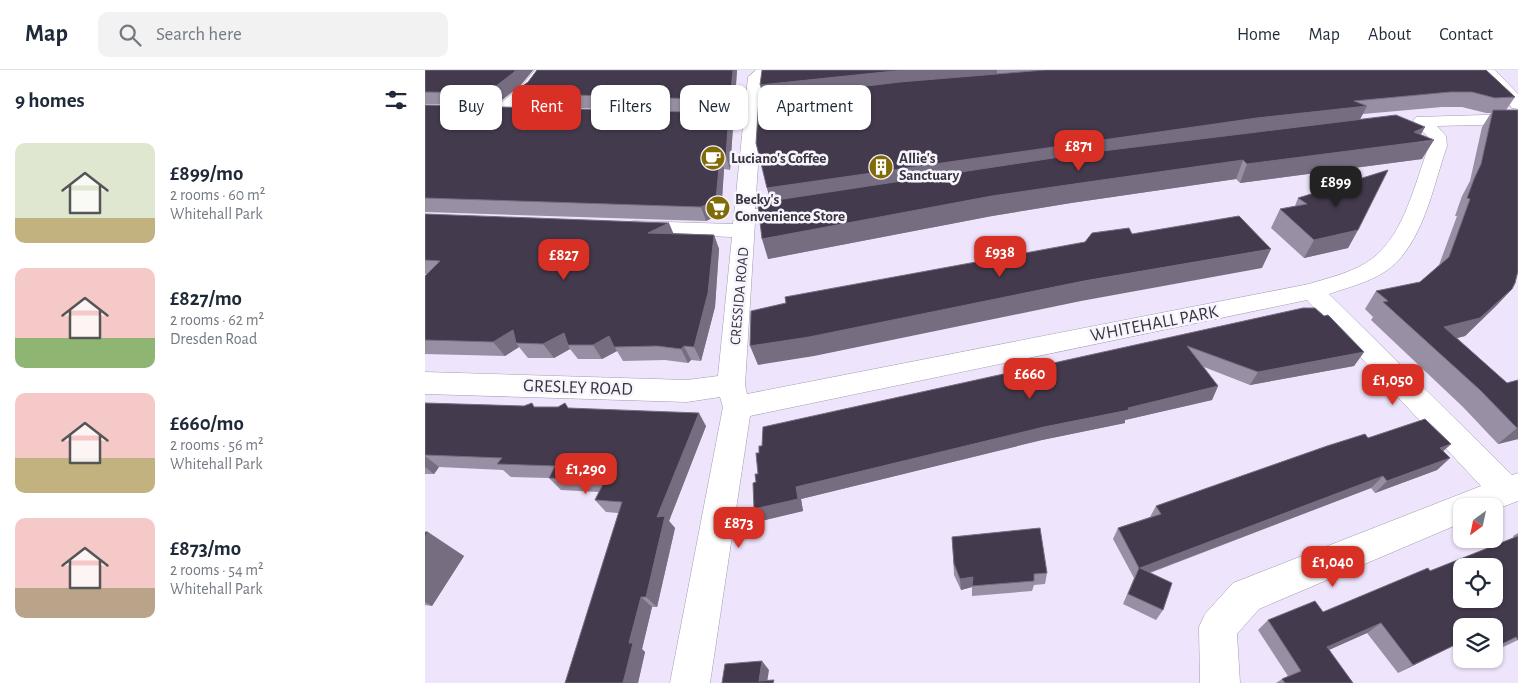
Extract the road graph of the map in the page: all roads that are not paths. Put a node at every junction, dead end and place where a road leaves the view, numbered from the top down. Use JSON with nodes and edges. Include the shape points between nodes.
{"nodes":[{"id":1,"x":767,"y":70,"type":"edge"},
{"id":2,"x":1487,"y":70,"type":"edge"},
{"id":3,"x":542,"y":72,"type":"edge"},
{"id":4,"x":560,"y":73,"type":"edge"},
{"id":5,"x":1518,"y":104,"type":"edge"},
{"id":6,"x":502,"y":111,"type":"edge"},
{"id":7,"x":1518,"y":120,"type":"edge"},
{"id":8,"x":812,"y":206,"type":"edge"},
{"id":9,"x":745,"y":224,"type":"junction"},
{"id":10,"x":615,"y":227,"type":"edge"},
{"id":11,"x":1312,"y":291,"type":"junction"},
{"id":12,"x":425,"y":383,"type":"edge"},
{"id":13,"x":734,"y":396,"type":"junction"},
{"id":14,"x":1511,"y":489,"type":"edge"},
{"id":15,"x":1487,"y":498,"type":"edge"},
{"id":16,"x":1453,"y":511,"type":"edge"},
{"id":17,"x":691,"y":683,"type":"edge"},
{"id":18,"x":1220,"y":683,"type":"edge"}],
"edges":[{"from":1,"to":9,"type":"street","name":"CRESSIDA ROAD","via":[[756,77]]},
{"from":2,"to":5,"type":"street"},
{"from":3,"to":4,"type":"street"},
{"from":3,"to":6,"type":"street","via":[[527,90]]},
{"from":7,"to":11,"type":"street","name":"WHITEHALL PARK","via":[[1412,122],[1437,136],[1438,146],[1403,238],[1388,258],[1361,274]]},
{"from":8,"to":9,"type":"street"},
{"from":9,"to":10,"type":"street"},
{"from":9,"to":13,"type":"street","name":"CRESSIDA ROAD"},
{"from":11,"to":13,"type":"street","name":"WHITEHALL PARK"},
{"from":11,"to":14,"type":"street"},
{"from":12,"to":13,"type":"street","name":"GRESLEY ROAD","via":[[687,391]]},
{"from":13,"to":17,"type":"street"},
{"from":14,"to":15,"type":"street"},
{"from":16,"to":18,"type":"street","via":[[1246,596],[1217,627]]}]}
